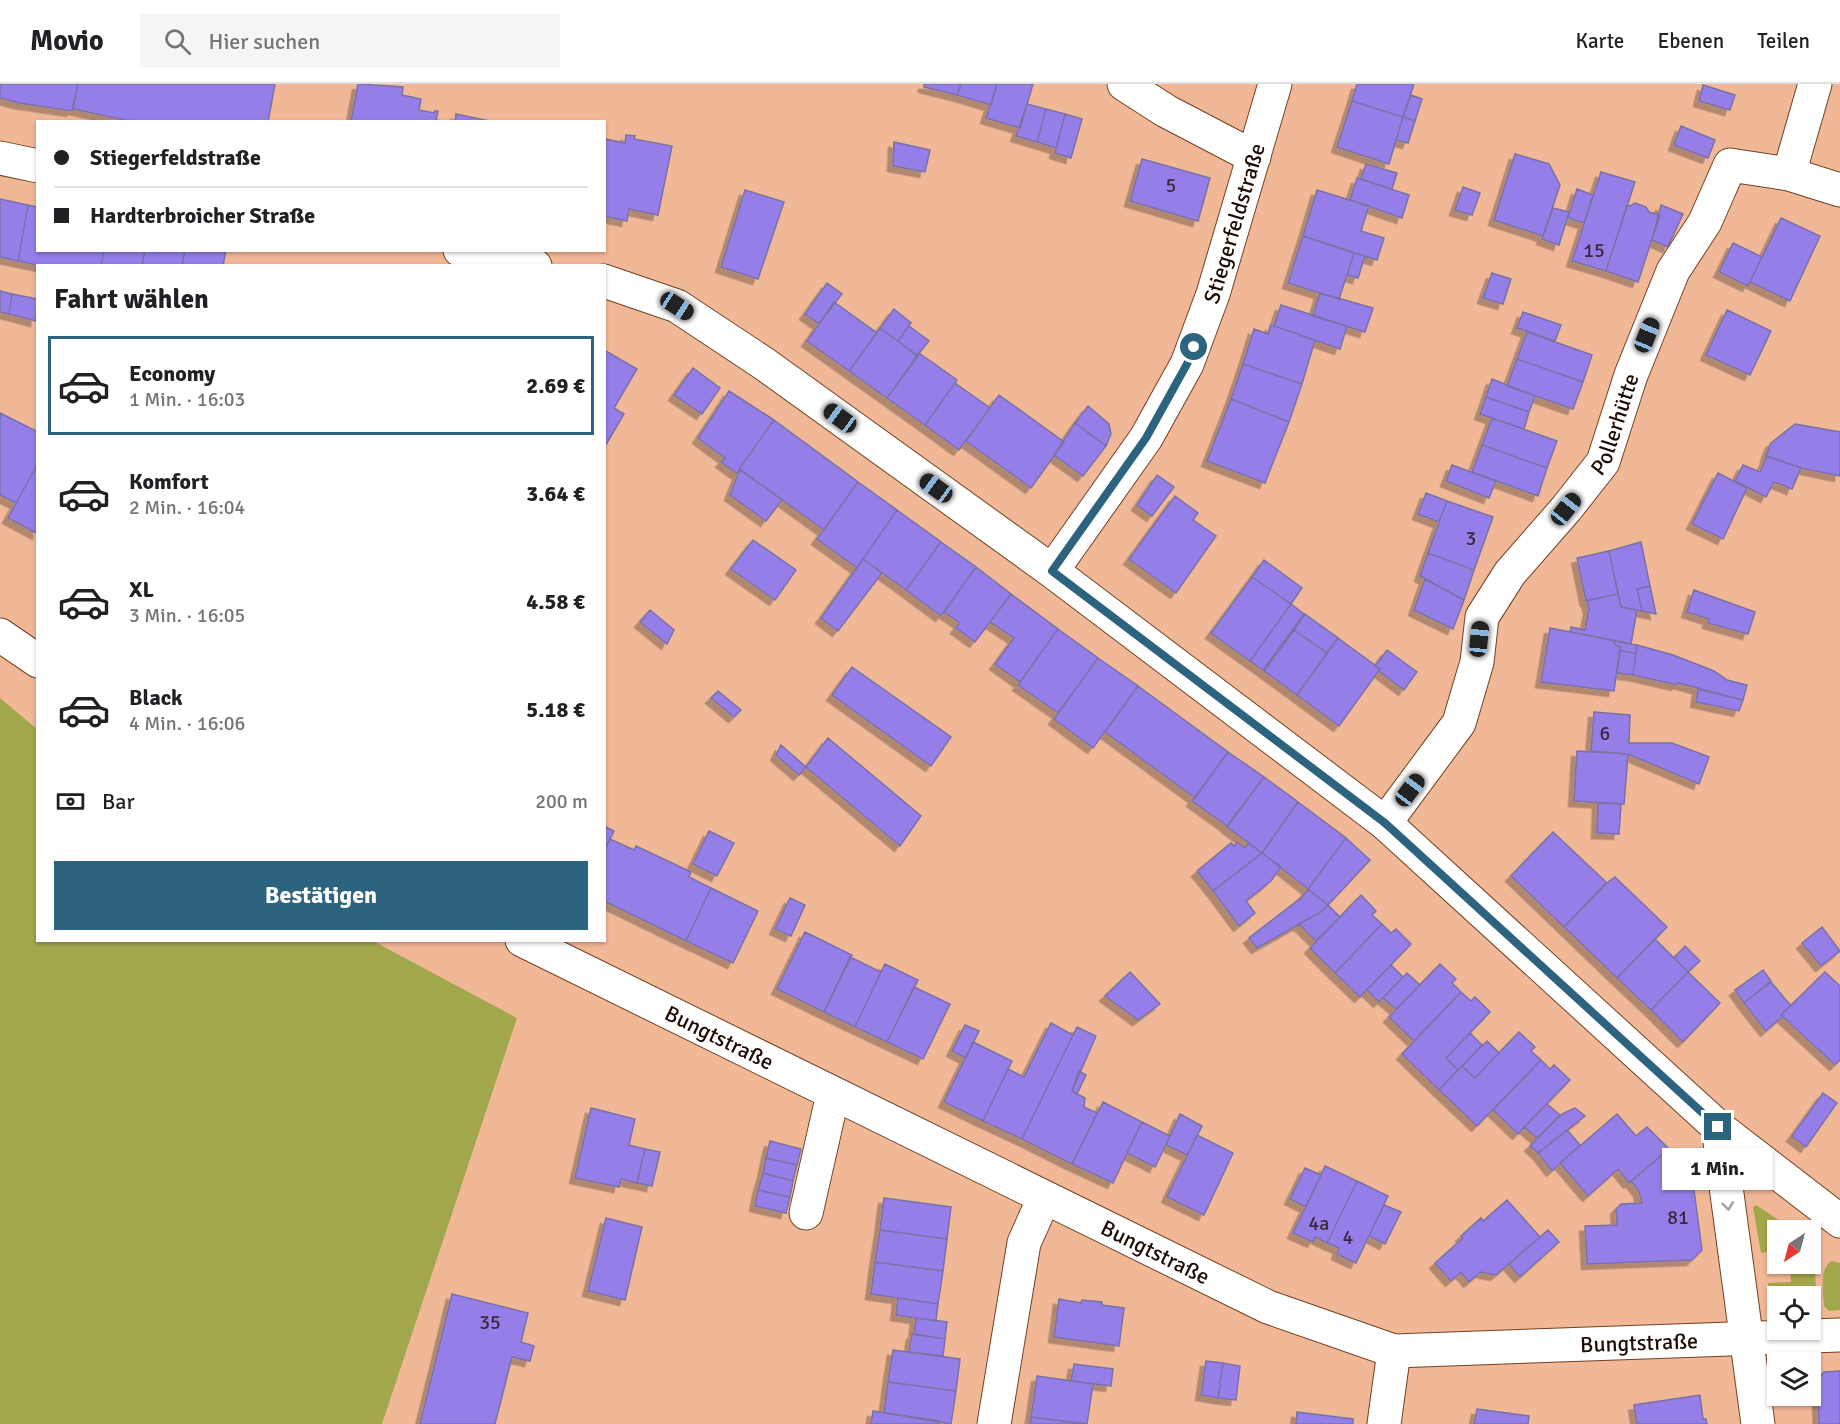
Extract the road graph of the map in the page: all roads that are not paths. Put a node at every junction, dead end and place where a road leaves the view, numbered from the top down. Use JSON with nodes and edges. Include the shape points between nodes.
{"nodes":[{"id":1,"x":1124,"y":84,"type":"edge"},
{"id":2,"x":1275,"y":84,"type":"edge"},
{"id":3,"x":1815,"y":84,"type":"edge"},
{"id":4,"x":1254,"y":157,"type":"junction"},
{"id":5,"x":0,"y":158,"type":"edge"},
{"id":6,"x":36,"y":166,"type":"edge"},
{"id":7,"x":1789,"y":174,"type":"junction"},
{"id":8,"x":1840,"y":190,"type":"edge"},
{"id":9,"x":469,"y":252,"type":"edge"},
{"id":10,"x":526,"y":264,"type":"edge"},
{"id":11,"x":606,"y":282,"type":"edge"},
{"id":12,"x":1052,"y":571,"type":"junction"},
{"id":13,"x":0,"y":635,"type":"edge"},
{"id":14,"x":36,"y":660,"type":"edge"},
{"id":15,"x":1385,"y":823,"type":"junction"},
{"id":16,"x":526,"y":942,"type":"edge"},
{"id":17,"x":833,"y":1095,"type":"junction"},
{"id":18,"x":1718,"y":1127,"type":"junction"},
{"id":19,"x":1044,"y":1198,"type":"junction"},
{"id":20,"x":806,"y":1213,"type":"dead end"},
{"id":21,"x":1840,"y":1221,"type":"edge"},
{"id":22,"x":1840,"y":1335,"type":"edge"},
{"id":23,"x":1746,"y":1338,"type":"junction"},
{"id":24,"x":1394,"y":1351,"type":"junction"},
{"id":25,"x":994,"y":1424,"type":"edge"},
{"id":26,"x":1384,"y":1424,"type":"edge"},
{"id":27,"x":1758,"y":1424,"type":"edge"}],
"edges":[{"from":1,"to":4,"type":"street"},
{"from":2,"to":4,"type":"street","name":"Stiegerfeldstraße"},
{"from":3,"to":7,"type":"street"},
{"from":4,"to":12,"type":"street","name":"Stiegerfeldstraße","via":[[1213,294],[1187,364],[1146,438]]},
{"from":5,"to":6,"type":"street"},
{"from":7,"to":8,"type":"street","name":"Pollerhütte"},
{"from":7,"to":15,"type":"street","name":"Pollerhütte","via":[[1730,165],[1705,222],[1673,271],[1631,375],[1603,462],[1510,573],[1482,617],[1477,662],[1459,723]]},
{"from":9,"to":10,"type":"street"},
{"from":11,"to":12,"type":"street","via":[[677,306],[763,363]]},
{"from":12,"to":15,"type":"street"},
{"from":13,"to":14,"type":"street"},
{"from":15,"to":18,"type":"street"},
{"from":16,"to":17,"type":"street","name":"Bungtstraße"},
{"from":17,"to":19,"type":"street","name":"Bungtstraße"},
{"from":17,"to":20,"type":"street"},
{"from":18,"to":21,"type":"street"},
{"from":18,"to":23,"type":"street","one_way":true},
{"from":19,"to":24,"type":"street","name":"Bungtstraße","via":[[1268,1307]]},
{"from":19,"to":25,"type":"street","via":[[1024,1243]]},
{"from":22,"to":23,"type":"street","name":"Bungtstraße"},
{"from":23,"to":24,"type":"street","name":"Bungtstraße"},
{"from":23,"to":27,"type":"street"},
{"from":24,"to":26,"type":"street"}]}
